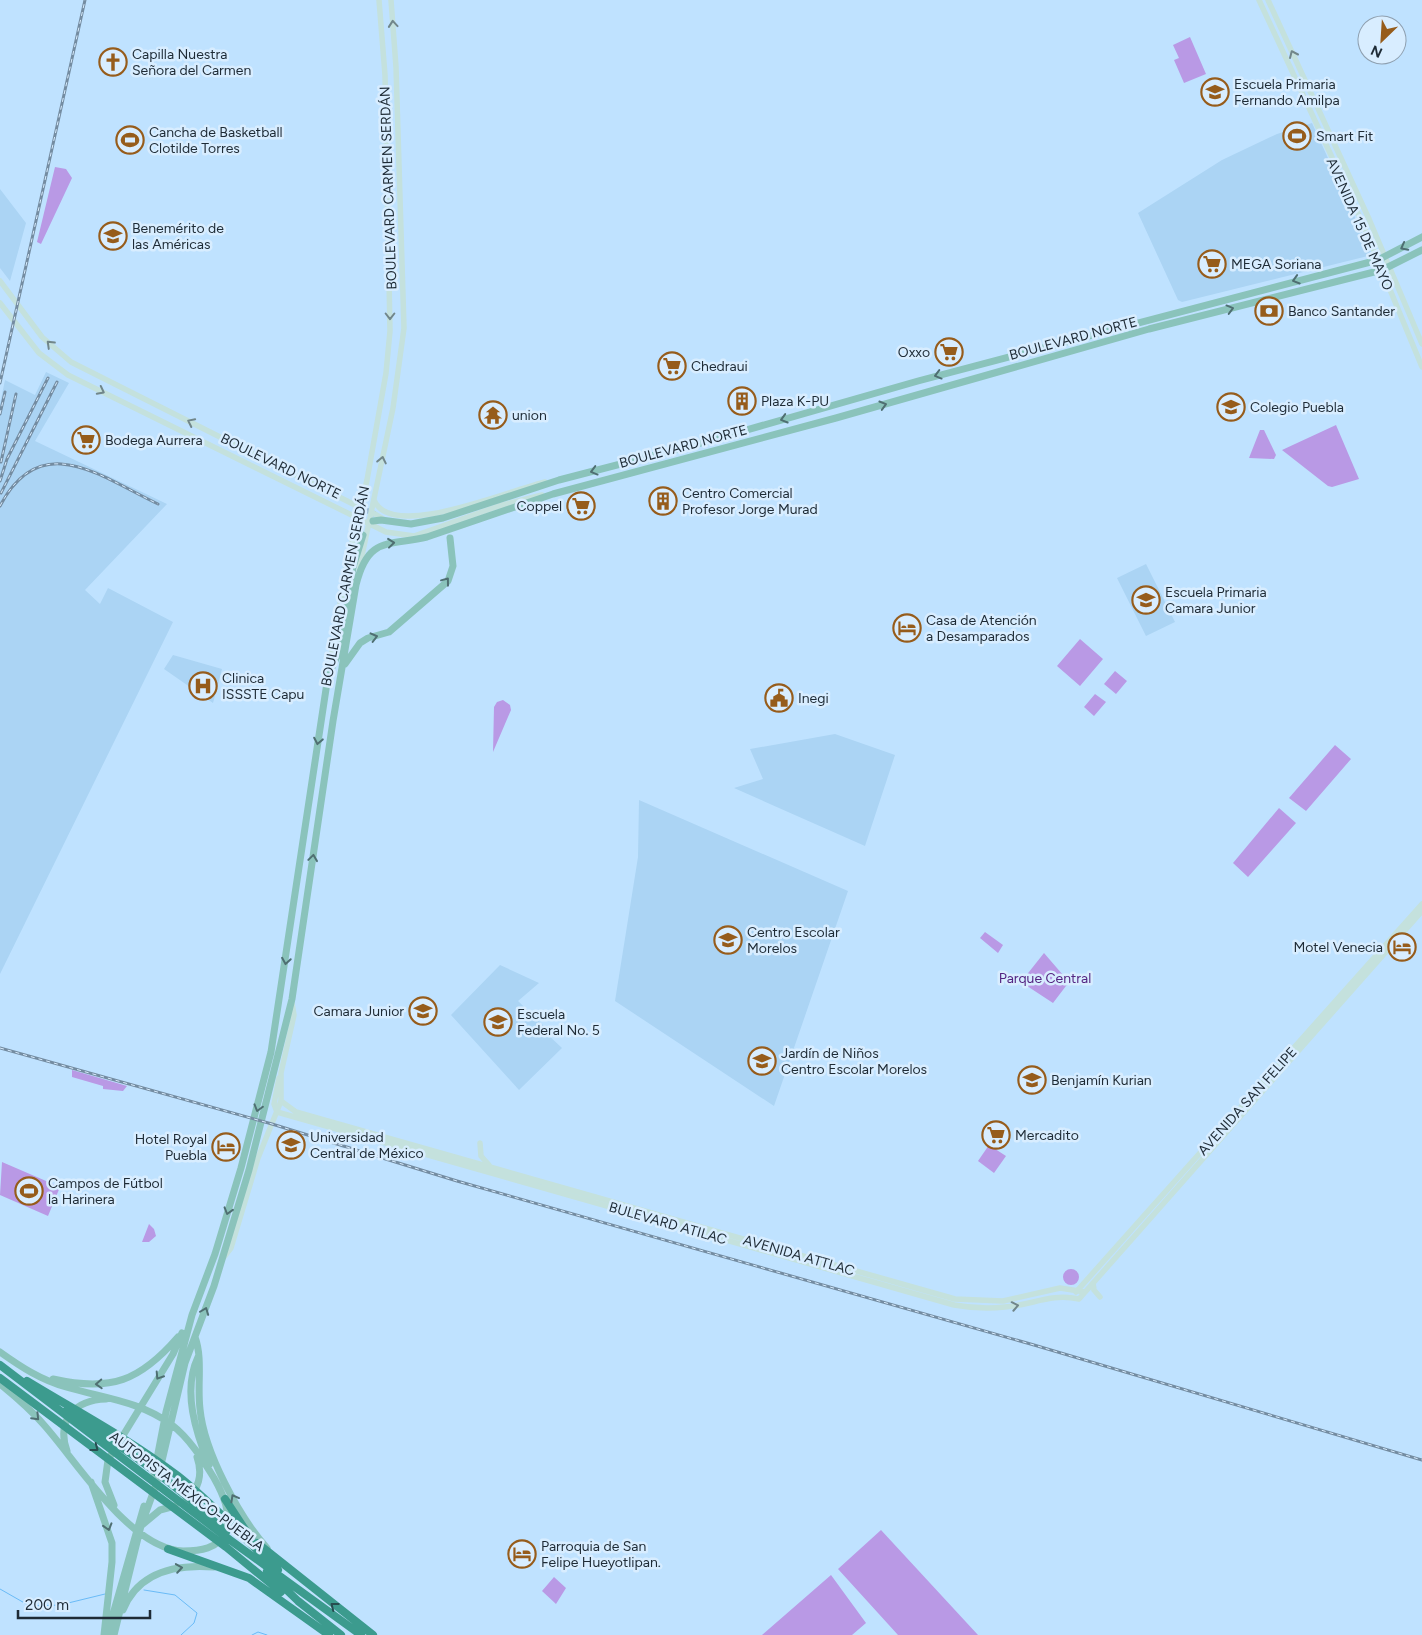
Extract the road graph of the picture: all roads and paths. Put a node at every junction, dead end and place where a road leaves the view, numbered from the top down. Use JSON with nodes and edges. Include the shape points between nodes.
{"nodes":[{"id":1,"x":379,"y":0,"type":"edge"},
{"id":2,"x":391,"y":0,"type":"edge"},
{"id":3,"x":1259,"y":0,"type":"edge"},
{"id":4,"x":1268,"y":0,"type":"edge"},
{"id":5,"x":401,"y":222,"type":"junction"},
{"id":6,"x":388,"y":223,"type":"junction"},
{"id":7,"x":1422,"y":237,"type":"edge"},
{"id":8,"x":1422,"y":250,"type":"edge"},
{"id":9,"x":1381,"y":258,"type":"junction"},
{"id":10,"x":1390,"y":268,"type":"junction"},
{"id":11,"x":1382,"y":270,"type":"junction"},
{"id":12,"x":0,"y":281,"type":"edge"},
{"id":13,"x":0,"y":303,"type":"edge"},
{"id":14,"x":1422,"y":344,"type":"edge"},
{"id":15,"x":1422,"y":367,"type":"edge"},
{"id":16,"x":559,"y":480,"type":"junction"},
{"id":17,"x":553,"y":494,"type":"junction"},
{"id":18,"x":373,"y":499,"type":"junction"},
{"id":19,"x":357,"y":506,"type":"tunnel mouth"},
{"id":20,"x":374,"y":518,"type":"tunnel mouth"},
{"id":21,"x":362,"y":534,"type":"dead end"},
{"id":22,"x":450,"y":538,"type":"dead end"},
{"id":23,"x":358,"y":575,"type":"junction"},
{"id":24,"x":342,"y":668,"type":"junction"},
{"id":25,"x":328,"y":676,"type":"junction"},
{"id":26,"x":322,"y":719,"type":"junction"},
{"id":27,"x":333,"y":721,"type":"junction"},
{"id":28,"x":1422,"y":904,"type":"edge"},
{"id":29,"x":306,"y":906,"type":"junction"},
{"id":30,"x":1422,"y":911,"type":"edge"},
{"id":31,"x":293,"y":912,"type":"junction"},
{"id":32,"x":292,"y":999,"type":"junction"},
{"id":33,"x":281,"y":1072,"type":"junction"},
{"id":34,"x":281,"y":1101,"type":"junction"},
{"id":35,"x":277,"y":1112,"type":"junction"},
{"id":36,"x":480,"y":1143,"type":"dead end"},
{"id":37,"x":493,"y":1168,"type":"junction"},
{"id":38,"x":224,"y":1257,"type":"junction"},
{"id":39,"x":797,"y":1257,"type":"junction"},
{"id":40,"x":1093,"y":1283,"type":"junction"},
{"id":41,"x":1077,"y":1291,"type":"junction"},
{"id":42,"x":1085,"y":1292,"type":"junction"},
{"id":43,"x":1100,"y":1297,"type":"dead end"},
{"id":44,"x":1072,"y":1298,"type":"junction"},
{"id":45,"x":190,"y":1321,"type":"junction"},
{"id":46,"x":182,"y":1333,"type":"junction"},
{"id":47,"x":195,"y":1336,"type":"junction"},
{"id":48,"x":0,"y":1352,"type":"edge"},
{"id":49,"x":198,"y":1357,"type":"junction"},
{"id":50,"x":0,"y":1365,"type":"edge"},
{"id":51,"x":0,"y":1372,"type":"edge"},
{"id":52,"x":29,"y":1372,"type":"junction"},
{"id":53,"x":0,"y":1378,"type":"edge"},
{"id":54,"x":0,"y":1384,"type":"edge"},
{"id":55,"x":115,"y":1399,"type":"junction"},
{"id":56,"x":58,"y":1415,"type":"junction"},
{"id":57,"x":192,"y":1448,"type":"junction"},
{"id":58,"x":69,"y":1456,"type":"junction"},
{"id":59,"x":215,"y":1481,"type":"junction"},
{"id":60,"x":91,"y":1482,"type":"junction"},
{"id":61,"x":225,"y":1499,"type":"junction"},
{"id":62,"x":117,"y":1510,"type":"junction"},
{"id":63,"x":141,"y":1526,"type":"junction"},
{"id":64,"x":228,"y":1544,"type":"junction"},
{"id":65,"x":168,"y":1549,"type":"junction"},
{"id":66,"x":284,"y":1565,"type":"junction"},
{"id":67,"x":222,"y":1568,"type":"junction"},
{"id":68,"x":114,"y":1632,"type":"edge"},
{"id":69,"x":106,"y":1635,"type":"edge"},
{"id":70,"x":329,"y":1635,"type":"edge"},
{"id":71,"x":334,"y":1635,"type":"edge"},
{"id":72,"x":341,"y":1635,"type":"edge"},
{"id":73,"x":357,"y":1635,"type":"edge"},
{"id":74,"x":361,"y":1635,"type":"edge"},
{"id":75,"x":373,"y":1635,"type":"edge"}],
"edges":[{"from":1,"to":6,"type":"main road","name":"BOULEVARD CARMEN SERDÁN","via":[[385,75]]},
{"from":5,"to":2,"type":"main road","name":"BOULEVARD CARMEN SERDÁN","one_way":true},
{"from":3,"to":9,"type":"main road","name":"AVENIDA 15 DE MAYO"},
{"from":9,"to":4,"type":"main road","name":"AVENIDA 15 DE MAYO","one_way":true},
{"from":5,"to":6,"type":"main road"},
{"from":18,"to":5,"type":"main road","name":"BOULEVARD CARMEN SERDÁN","one_way":true,"via":[[394,399],[404,328]]},
{"from":6,"to":25,"type":"main road","name":"BOULEVARD CARMEN SERDÁN","one_way":true,"via":[[390,331],[386,372],[360,514],[347,563]]},
{"from":7,"to":9,"type":"main road","name":"BOULEVARD NORTE","one_way":true},
{"from":8,"to":10,"type":"main road","name":"BOULEVARD NORTE"},
{"from":9,"to":10,"type":"main road","name":"AVENIDA 15 DE MAYO"},
{"from":9,"to":11,"type":"main road","name":"AVENIDA 15 DE MAYO"},
{"from":9,"to":16,"type":"main road","name":"BOULEVARD NORTE","one_way":true,"via":[[1022,352]]},
{"from":10,"to":11,"type":"main road","name":"BOULEVARD NORTE"},
{"from":10,"to":14,"type":"main road","name":"AVENIDA 15 DE MAYO"},
{"from":11,"to":15,"type":"main road","name":"AVENIDA 15 DE MAYO"},
{"from":17,"to":11,"type":"main road","name":"BOULEVARD NORTE","one_way":true,"via":[[1151,329]]},
{"from":19,"to":12,"type":"main road","name":"BOULEVARD NORTE","one_way":true,"via":[[71,362],[42,337]]},
{"from":13,"to":17,"type":"main road","name":"BOULEVARD NORTE","one_way":true,"via":[[39,353],[68,375],[386,532],[414,536],[532,497]]},
{"from":16,"to":18,"type":"main road","via":[[427,515],[402,516],[384,512]]},
{"from":16,"to":20,"type":"main road","name":"BOULEVARD NORTE","via":[[430,523],[411,524]]},
{"from":23,"to":17,"type":"main road","one_way":true,"via":[[370,553],[380,545],[427,537]]},
{"from":18,"to":23,"type":"main road","name":"BOULEVARD CARMEN SERDÁN"},
{"from":21,"to":25,"type":"main road","via":[[353,567],[339,652]]},
{"from":24,"to":22,"type":"main road","one_way":true,"via":[[360,643],[389,632],[448,581],[453,566]]},
{"from":23,"to":24,"type":"main road","name":"BOULEVARD CARMEN SERDÁN"},
{"from":24,"to":27,"type":"main road","name":"BOULEVARD CARMEN SERDÁN"},
{"from":25,"to":26,"type":"main road","name":"BOULEVARD CARMEN SERDÁN"},
{"from":26,"to":27,"type":"main road"},
{"from":26,"to":31,"type":"main road","name":"BOULEVARD CARMEN SERDÁN","one_way":true},
{"from":29,"to":27,"type":"main road","name":"BOULEVARD CARMEN SERDÁN","one_way":true},
{"from":28,"to":41,"type":"main road","name":"AVENIDA SAN FELIPE"},
{"from":29,"to":31,"type":"main road","via":[[301,913]]},
{"from":29,"to":32,"type":"main road","name":"BOULEVARD CARMEN SERDÁN"},
{"from":30,"to":40,"type":"main road","name":"AVENIDA SAN FELIPE"},
{"from":31,"to":45,"type":"main road","name":"BOULEVARD CARMEN SERDÁN","one_way":true,"via":[[269,1061],[215,1254]]},
{"from":32,"to":33,"type":"main road","via":[[294,1015]]},
{"from":32,"to":38,"type":"main road","name":"BOULEVARD CARMEN SERDÁN","via":[[269,1098]]},
{"from":33,"to":34,"type":"main road"},
{"from":33,"to":35,"type":"main road","via":[[274,1104]]},
{"from":34,"to":35,"type":"main road"},
{"from":34,"to":37,"type":"main road","name":"AVENIDA ATTLAC","via":[[296,1112]]},
{"from":35,"to":38,"type":"main road","via":[[258,1158],[233,1243]]},
{"from":35,"to":39,"type":"main road","name":"BULEVARD ATILAC"},
{"from":36,"to":37,"type":"main road","via":[[481,1156]]},
{"from":37,"to":39,"type":"main road","name":"AVENIDA ATTLAC"},
{"from":47,"to":38,"type":"main road","name":"BOULEVARD CARMEN SERDÁN","one_way":true},
{"from":39,"to":41,"type":"main road","name":"AVENIDA ATTLAC","via":[[955,1299],[1003,1301],[1060,1288]]},
{"from":39,"to":44,"type":"main road","name":"BULEVARD ATILAC","one_way":true,"via":[[962,1306],[1005,1308],[1062,1296]]},
{"from":40,"to":42,"type":"main road","name":"AVENIDA SAN FELIPE"},
{"from":40,"to":43,"type":"main road"},
{"from":41,"to":42,"type":"main road","name":"AVENIDA ATTLAC"},
{"from":41,"to":44,"type":"main road","name":"AVENIDA SAN FELIPE"},
{"from":42,"to":44,"type":"main road","name":"AVENIDA SAN FELIPE","via":[[1079,1299]]},
{"from":45,"to":46,"type":"main road"},
{"from":45,"to":69,"type":"main road","via":[[150,1485]]},
{"from":46,"to":52,"type":"main road","one_way":true,"via":[[141,1373],[117,1382],[79,1383]]},
{"from":46,"to":62,"type":"main road","one_way":true,"via":[[173,1354],[108,1460],[105,1482]]},
{"from":47,"to":49,"type":"main road"},
{"from":47,"to":63,"type":"main road","name":"BOULEVARD CARMEN SERDÁN","via":[[183,1370],[154,1490]]},
{"from":48,"to":52,"type":"main road"},
{"from":49,"to":59,"type":"main road","via":[[192,1381],[193,1412]]},
{"from":66,"to":49,"type":"main road","one_way":true,"via":[[257,1536],[206,1439],[200,1411]]},
{"from":50,"to":56,"type":"highway","name":"AUTOPISTA MÉXICO-PUEBLA"},
{"from":50,"to":73,"type":"highway","via":[[120,1436],[177,1475],[310,1600]]},
{"from":51,"to":72,"type":"highway","via":[[107,1436],[166,1477],[281,1586]]},
{"from":52,"to":55,"type":"main road","via":[[66,1387]]},
{"from":53,"to":56,"type":"highway","name":"AUTOPISTA MÉXICO-PUEBLA"},
{"from":54,"to":58,"type":"main road","one_way":true,"via":[[38,1418]]},
{"from":55,"to":57,"type":"main road","via":[[160,1418],[177,1429]]},
{"from":55,"to":58,"type":"main road","via":[[85,1403],[69,1416],[63,1436]]},
{"from":56,"to":64,"type":"highway","name":"AUTOPISTA MÉXICO-PUEBLA"},
{"from":57,"to":59,"type":"main road"},
{"from":57,"to":63,"type":"main road","via":[[200,1471],[193,1492],[180,1504],[160,1510]]},
{"from":58,"to":60,"type":"main road"},
{"from":59,"to":61,"type":"main road"},
{"from":60,"to":62,"type":"main road"},
{"from":60,"to":69,"type":"main road","one_way":true,"via":[[112,1543]]},
{"from":61,"to":65,"type":"main road","via":[[226,1528],[216,1544],[193,1551]]},
{"from":61,"to":66,"type":"highway","via":[[245,1531]]},
{"from":62,"to":65,"type":"main road","via":[[133,1529]]},
{"from":63,"to":68,"type":"main road","name":"BOULEVARD CARMEN SERDÁN"},
{"from":64,"to":71,"type":"highway","name":"AUTOPISTA MÉXICO-PUEBLA"},
{"from":64,"to":74,"type":"highway","name":"AUTOPISTA MÉXICO-PUEBLA"},
{"from":65,"to":67,"type":"highway"},
{"from":75,"to":66,"type":"highway","one_way":true},
{"from":68,"to":67,"type":"main road","one_way":true,"via":[[129,1597],[149,1577],[181,1567]]},
{"from":67,"to":70,"type":"highway","via":[[257,1583]]}]}
